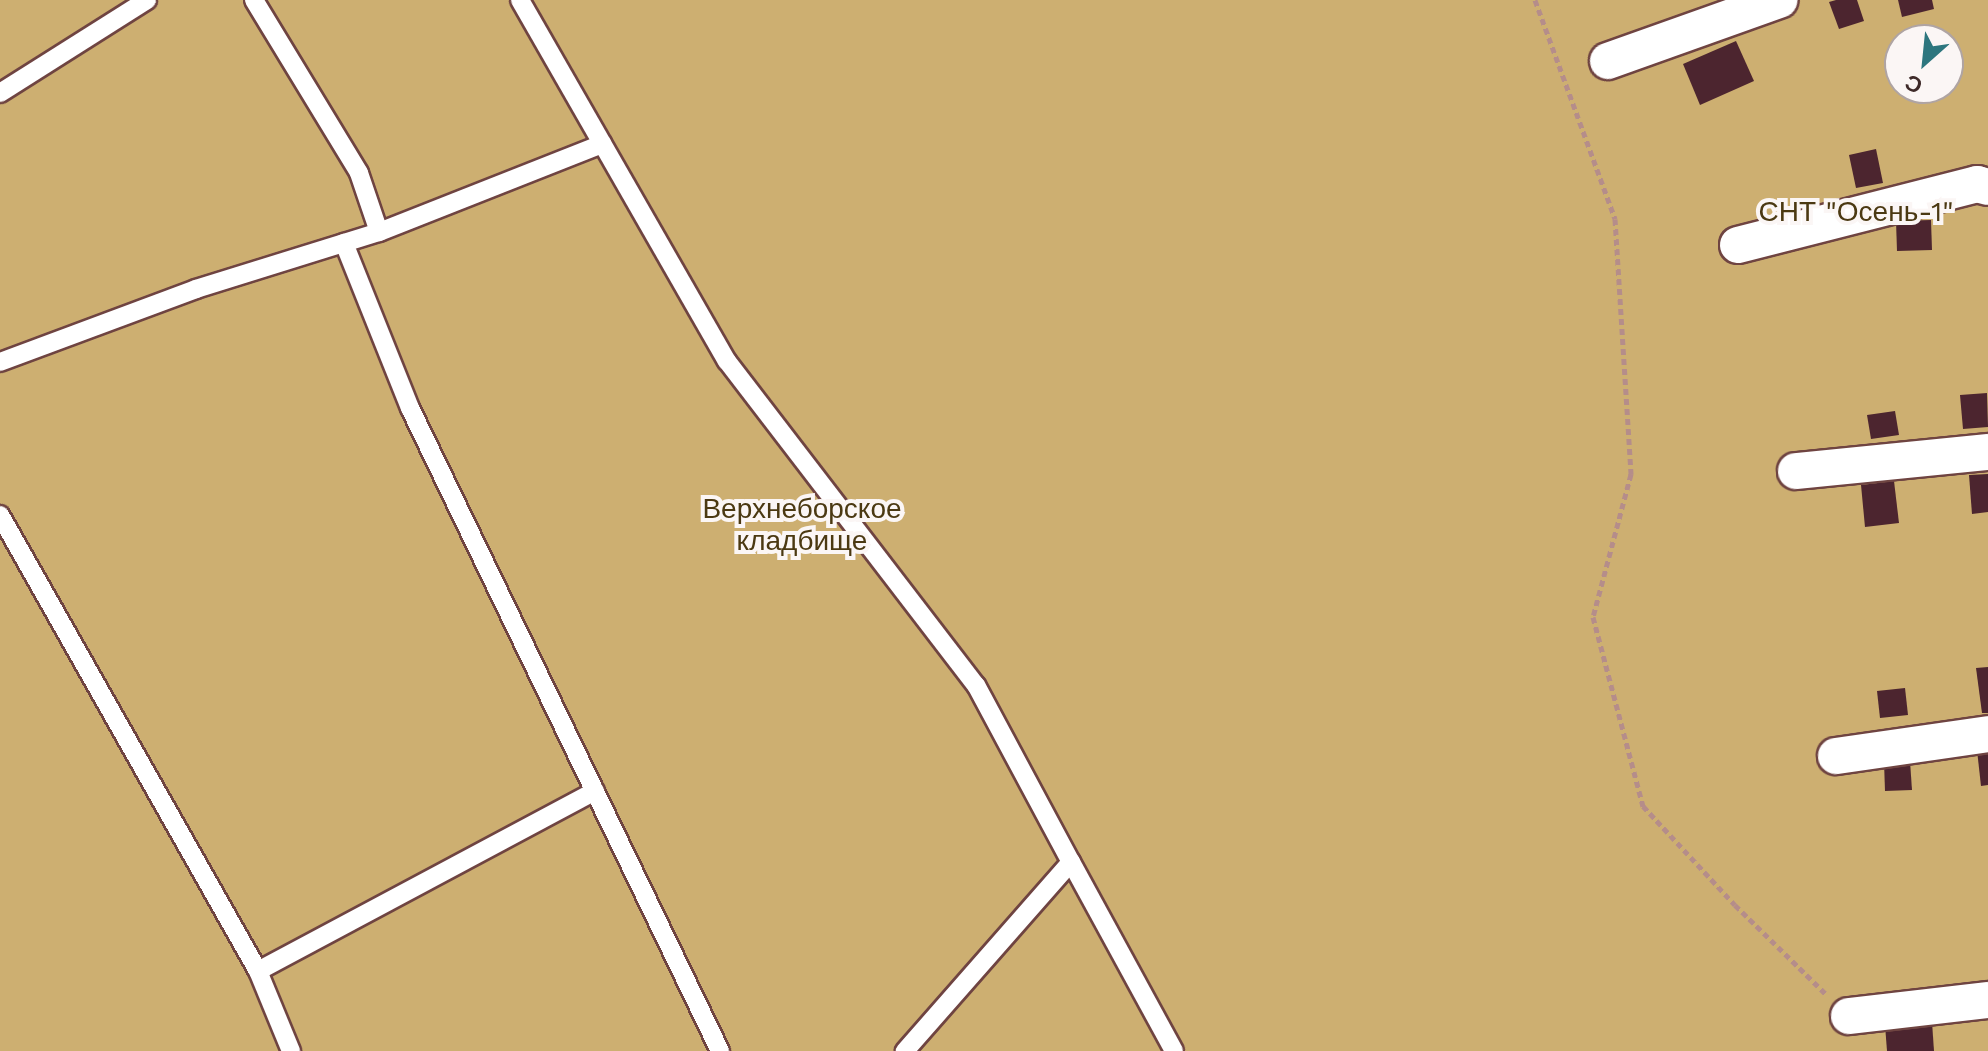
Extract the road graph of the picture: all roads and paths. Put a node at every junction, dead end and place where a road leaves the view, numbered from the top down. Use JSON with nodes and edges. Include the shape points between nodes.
{"nodes":[{"id":1,"x":147,"y":0,"type":"edge"},
{"id":2,"x":254,"y":0,"type":"edge"},
{"id":3,"x":520,"y":0,"type":"edge"},
{"id":4,"x":1535,"y":0,"type":"edge"},
{"id":5,"x":1779,"y":0,"type":"edge"},
{"id":6,"x":1608,"y":61,"type":"dead end"},
{"id":7,"x":0,"y":93,"type":"edge"},
{"id":8,"x":602,"y":144,"type":"junction"},
{"id":9,"x":1988,"y":187,"type":"edge"},
{"id":10,"x":379,"y":232,"type":"junction"},
{"id":11,"x":344,"y":243,"type":"junction"},
{"id":12,"x":1738,"y":245,"type":"dead end"},
{"id":13,"x":0,"y":362,"type":"edge"},
{"id":14,"x":1988,"y":452,"type":"edge"},
{"id":15,"x":1796,"y":471,"type":"dead end"},
{"id":16,"x":0,"y":515,"type":"edge"},
{"id":17,"x":1988,"y":734,"type":"edge"},
{"id":18,"x":1836,"y":756,"type":"dead end"},
{"id":19,"x":595,"y":791,"type":"junction"},
{"id":20,"x":1071,"y":862,"type":"junction"},
{"id":21,"x":258,"y":971,"type":"junction"},
{"id":22,"x":1988,"y":1000,"type":"edge"},
{"id":23,"x":1849,"y":1016,"type":"joint"},
{"id":24,"x":291,"y":1051,"type":"edge"},
{"id":25,"x":720,"y":1051,"type":"edge"},
{"id":26,"x":905,"y":1051,"type":"edge"},
{"id":27,"x":1174,"y":1051,"type":"edge"}],
"edges":[{"from":1,"to":7,"type":"lane"},
{"from":2,"to":10,"type":"lane","via":[[359,173]]},
{"from":3,"to":8,"type":"lane"},
{"from":4,"to":23,"type":"path","via":[[1615,219],[1631,474],[1593,617],[1643,806]]},
{"from":5,"to":6,"type":"street"},
{"from":8,"to":10,"type":"lane"},
{"from":8,"to":20,"type":"lane","via":[[727,361],[976,685]]},
{"from":9,"to":12,"type":"street","via":[[1977,184]]},
{"from":10,"to":11,"type":"lane"},
{"from":11,"to":13,"type":"lane","via":[[196,289]]},
{"from":11,"to":19,"type":"lane","via":[[410,408]]},
{"from":14,"to":15,"type":"street"},
{"from":16,"to":21,"type":"lane"},
{"from":17,"to":18,"type":"street"},
{"from":19,"to":21,"type":"lane"},
{"from":19,"to":25,"type":"lane"},
{"from":20,"to":26,"type":"lane"},
{"from":20,"to":27,"type":"lane"},
{"from":21,"to":24,"type":"lane"},
{"from":22,"to":23,"type":"street"}]}
